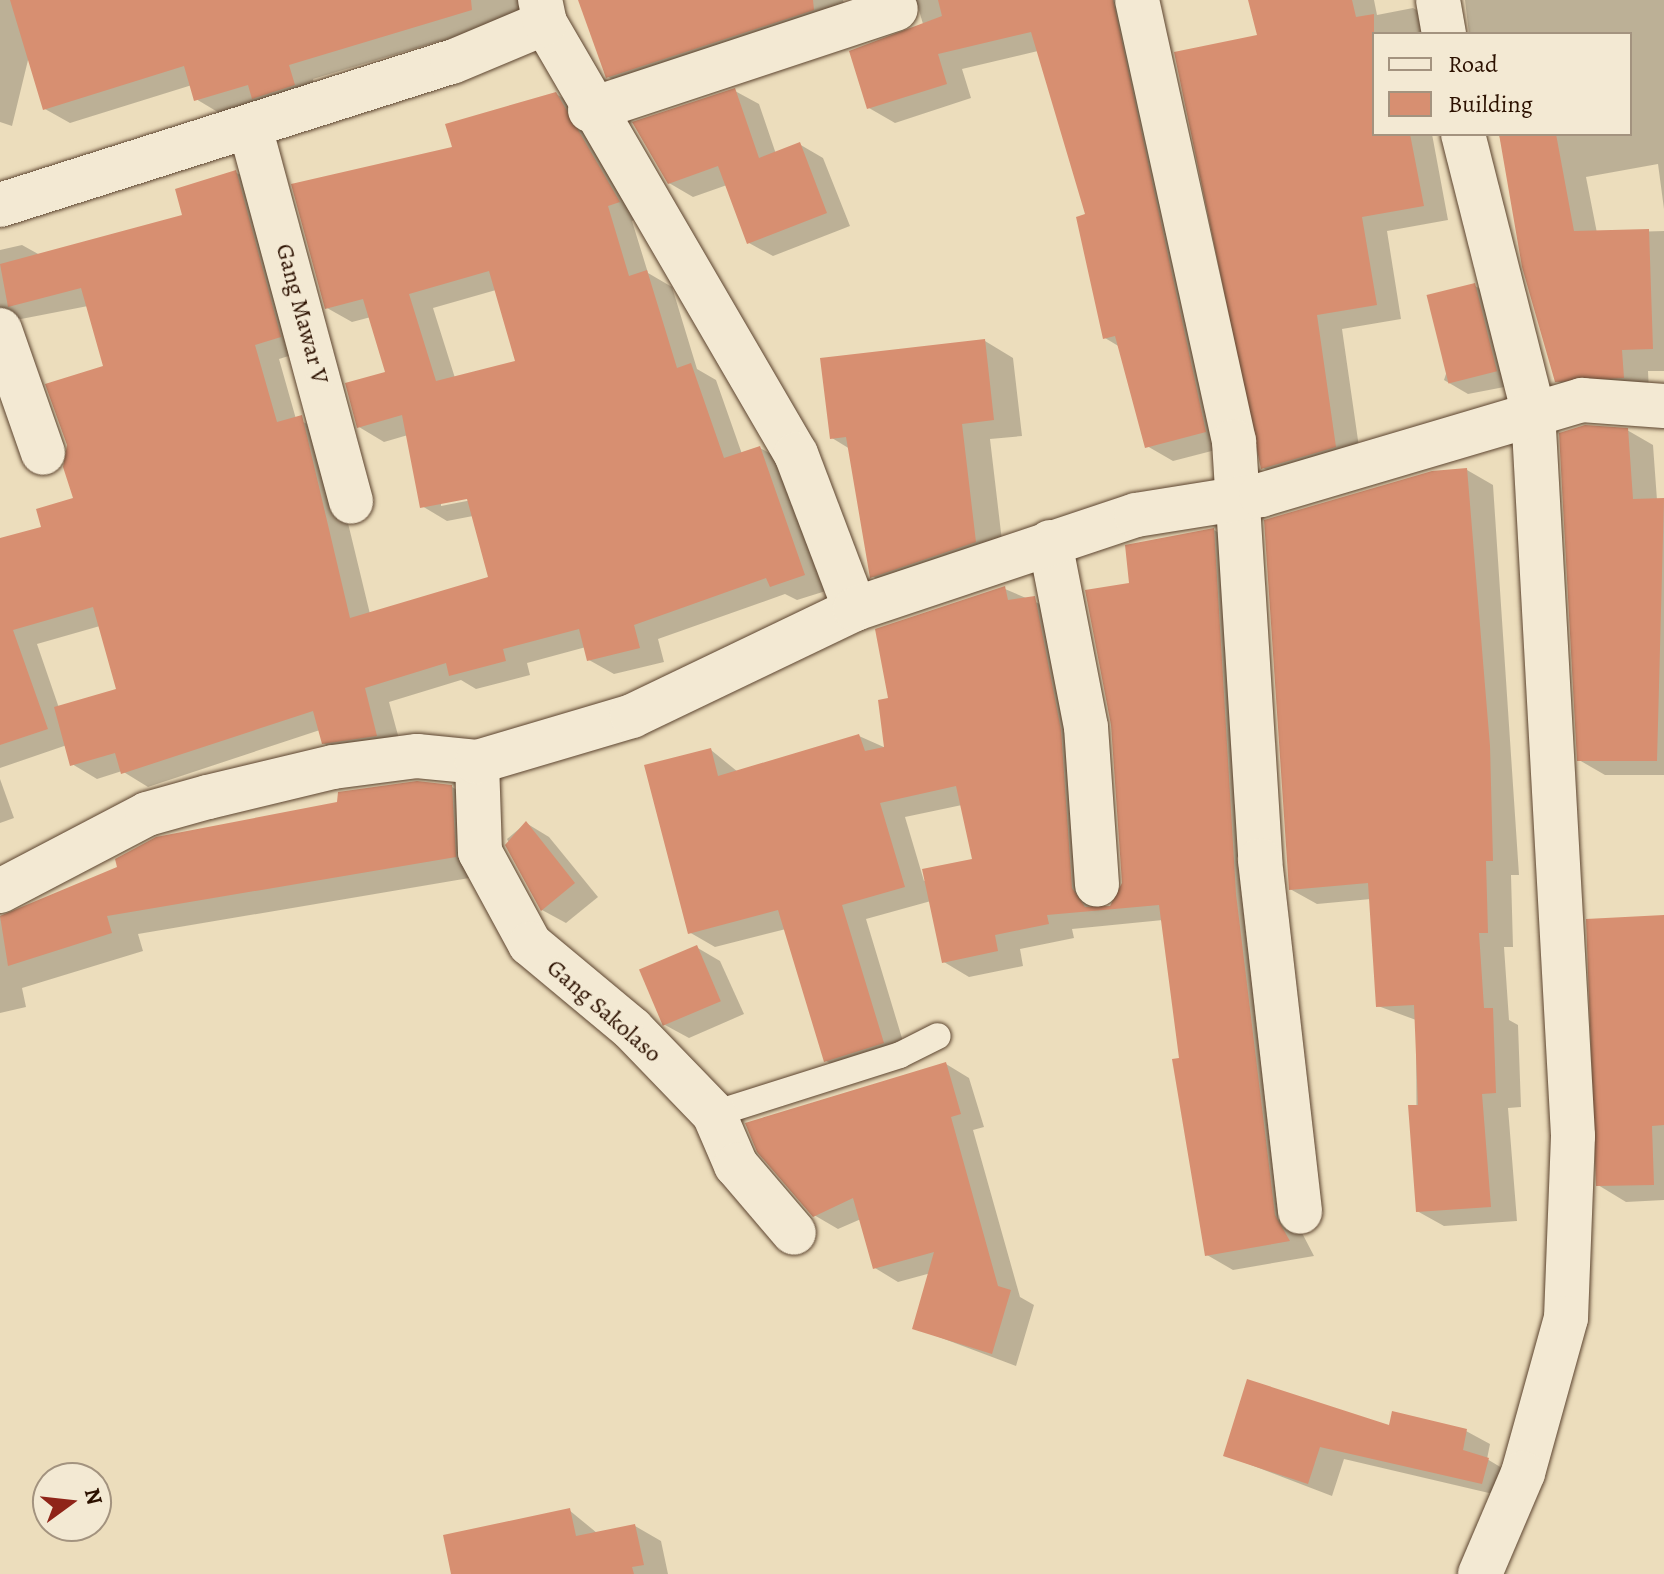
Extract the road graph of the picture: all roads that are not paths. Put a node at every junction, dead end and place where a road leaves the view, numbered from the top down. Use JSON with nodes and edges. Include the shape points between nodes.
{"nodes":[{"id":1,"x":1137,"y":0,"type":"edge"},
{"id":2,"x":1438,"y":0,"type":"edge"},
{"id":3,"x":896,"y":9,"type":"dead end"},
{"id":4,"x":542,"y":12,"type":"edge"},
{"id":5,"x":1444,"y":32,"type":"edge"},
{"id":6,"x":590,"y":110,"type":"junction"},
{"id":7,"x":250,"y":127,"type":"junction"},
{"id":8,"x":1464,"y":136,"type":"edge"},
{"id":9,"x":0,"y":205,"type":"edge"},
{"id":10,"x":0,"y":330,"type":"edge"},
{"id":11,"x":1664,"y":406,"type":"edge"},
{"id":12,"x":1533,"y":411,"type":"junction"},
{"id":13,"x":43,"y":453,"type":"dead end"},
{"id":14,"x":1237,"y":496,"type":"junction"},
{"id":15,"x":351,"y":502,"type":"dead end"},
{"id":16,"x":1050,"y":542,"type":"junction"},
{"id":17,"x":855,"y":609,"type":"junction"},
{"id":18,"x":477,"y":762,"type":"junction"},
{"id":19,"x":1097,"y":885,"type":"dead end"},
{"id":20,"x":0,"y":891,"type":"edge"},
{"id":21,"x":938,"y":1036,"type":"dead end"},
{"id":22,"x":714,"y":1114,"type":"junction"},
{"id":23,"x":1300,"y":1212,"type":"dead end"},
{"id":24,"x":794,"y":1233,"type":"dead end"},
{"id":25,"x":1480,"y":1574,"type":"edge"}],
"edges":[{"from":1,"to":14,"type":"street","via":[[1209,314]]},
{"from":2,"to":5,"type":"street"},
{"from":3,"to":6,"type":"street"},
{"from":4,"to":6,"type":"street"},
{"from":4,"to":7,"type":"street","via":[[452,62]]},
{"from":6,"to":17,"type":"street","via":[[796,454]]},
{"from":7,"to":9,"type":"street"},
{"from":7,"to":15,"type":"street","name":"Gang Mawar V"},
{"from":8,"to":12,"type":"street"},
{"from":10,"to":13,"type":"street"},
{"from":11,"to":12,"type":"street","via":[[1582,400]]},
{"from":12,"to":14,"type":"street","via":[[1428,447]]},
{"from":12,"to":25,"type":"street","via":[[1573,1224],[1566,1318],[1523,1473]]},
{"from":14,"to":16,"type":"street","via":[[1136,515]]},
{"from":14,"to":23,"type":"street","via":[[1260,860]]},
{"from":16,"to":17,"type":"street"},
{"from":16,"to":19,"type":"street","via":[[1086,727]]},
{"from":17,"to":18,"type":"street","via":[[632,716]]},
{"from":18,"to":20,"type":"street","via":[[417,756],[347,765],[220,793],[147,814]]},
{"from":18,"to":22,"type":"street","name":"Gang Sakolaso","via":[[480,852],[530,944],[632,1029]]},
{"from":21,"to":22,"type":"lane"},
{"from":22,"to":24,"type":"street","name":"Gang Sakolaso","via":[[736,1165]]}]}
